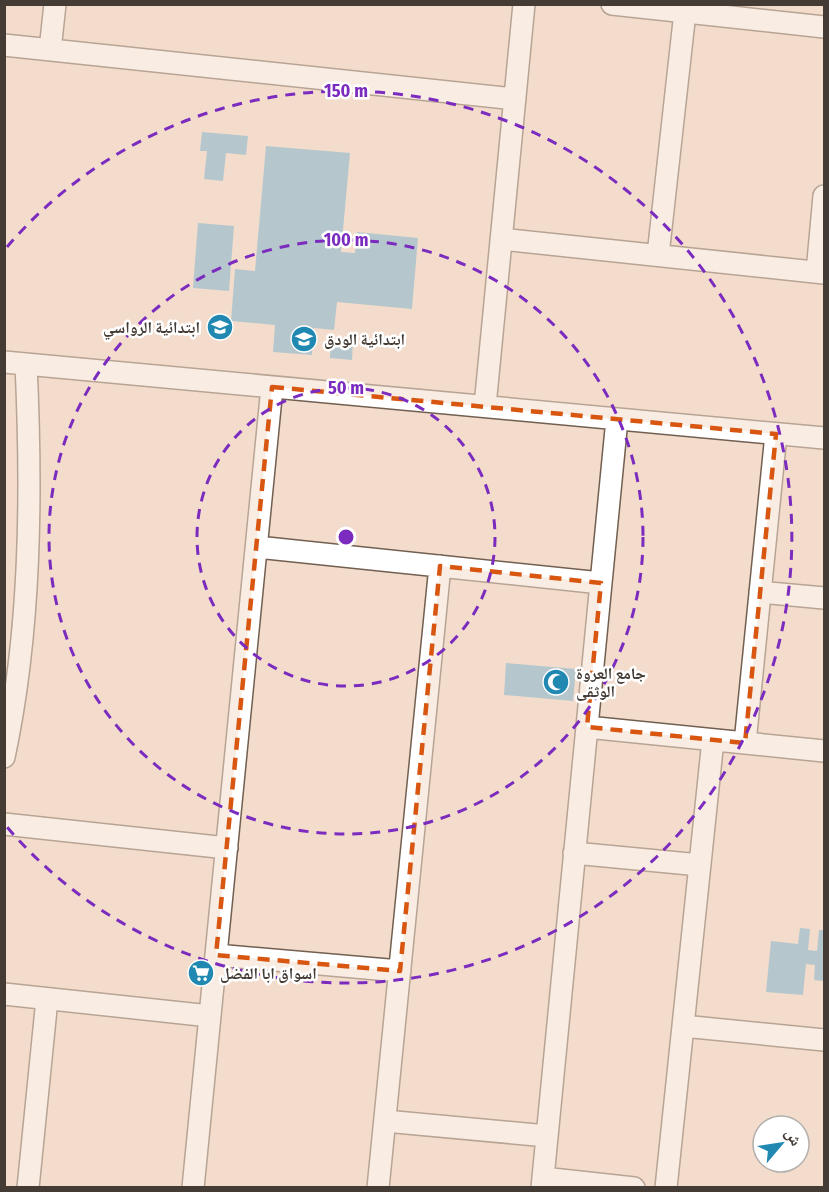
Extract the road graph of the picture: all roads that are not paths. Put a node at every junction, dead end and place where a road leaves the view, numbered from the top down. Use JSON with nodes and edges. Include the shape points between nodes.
{"nodes":[{"id":1,"x":55,"y":4,"type":"edge"},
{"id":2,"x":525,"y":4,"type":"edge"},
{"id":3,"x":612,"y":4,"type":"edge"},
{"id":4,"x":685,"y":12,"type":"junction"},
{"id":5,"x":825,"y":27,"type":"edge"},
{"id":6,"x":4,"y":45,"type":"edge"},
{"id":7,"x":50,"y":50,"type":"junction"},
{"id":8,"x":515,"y":99,"type":"junction"},
{"id":9,"x":825,"y":196,"type":"edge"},
{"id":10,"x":501,"y":239,"type":"junction"},
{"id":11,"x":657,"y":255,"type":"junction"},
{"id":12,"x":821,"y":272,"type":"edge"},
{"id":13,"x":4,"y":362,"type":"edge"},
{"id":14,"x":26,"y":364,"type":"junction"},
{"id":15,"x":272,"y":387,"type":"junction"},
{"id":16,"x":485,"y":406,"type":"junction"},
{"id":17,"x":617,"y":419,"type":"junction"},
{"id":18,"x":776,"y":434,"type":"junction"},
{"id":19,"x":825,"y":438,"type":"edge"},
{"id":20,"x":257,"y":547,"type":"junction"},
{"id":21,"x":440,"y":566,"type":"junction"},
{"id":22,"x":601,"y":583,"type":"junction"},
{"id":23,"x":760,"y":592,"type":"junction"},
{"id":24,"x":825,"y":598,"type":"edge"},
{"id":25,"x":587,"y":727,"type":"junction"},
{"id":26,"x":713,"y":740,"type":"junction"},
{"id":27,"x":745,"y":743,"type":"junction"},
{"id":28,"x":825,"y":751,"type":"edge"},
{"id":29,"x":4,"y":757,"type":"edge"},
{"id":30,"x":4,"y":825,"type":"edge"},
{"id":31,"x":227,"y":848,"type":"junction"},
{"id":32,"x":574,"y":853,"type":"junction"},
{"id":33,"x":700,"y":865,"type":"junction"},
{"id":34,"x":216,"y":955,"type":"junction"},
{"id":35,"x":400,"y":971,"type":"junction"},
{"id":36,"x":4,"y":994,"type":"edge"},
{"id":37,"x":47,"y":999,"type":"junction"},
{"id":38,"x":210,"y":1016,"type":"junction"},
{"id":39,"x":683,"y":1026,"type":"junction"},
{"id":40,"x":825,"y":1040,"type":"edge"},
{"id":41,"x":385,"y":1121,"type":"junction"},
{"id":42,"x":547,"y":1136,"type":"junction"},
{"id":43,"x":542,"y":1183,"type":"edge"},
{"id":44,"x":28,"y":1188,"type":"edge"},
{"id":45,"x":193,"y":1188,"type":"edge"},
{"id":46,"x":378,"y":1188,"type":"edge"},
{"id":47,"x":634,"y":1188,"type":"edge"},
{"id":48,"x":666,"y":1188,"type":"edge"}],
"edges":[{"from":1,"to":7,"type":"street"},
{"from":2,"to":8,"type":"street"},
{"from":3,"to":4,"type":"street"},
{"from":4,"to":5,"type":"street"},
{"from":4,"to":11,"type":"street"},
{"from":6,"to":7,"type":"street"},
{"from":7,"to":8,"type":"street"},
{"from":8,"to":10,"type":"street"},
{"from":9,"to":12,"type":"street"},
{"from":10,"to":11,"type":"street"},
{"from":10,"to":16,"type":"street"},
{"from":11,"to":12,"type":"street"},
{"from":13,"to":14,"type":"street"},
{"from":14,"to":15,"type":"street"},
{"from":14,"to":29,"type":"street","via":[[28,540],[24,627],[15,708]]},
{"from":15,"to":16,"type":"street"},
{"from":15,"to":20,"type":"street"},
{"from":16,"to":17,"type":"street"},
{"from":17,"to":18,"type":"street"},
{"from":17,"to":22,"type":"street"},
{"from":18,"to":19,"type":"street"},
{"from":18,"to":23,"type":"street"},
{"from":20,"to":21,"type":"street"},
{"from":20,"to":31,"type":"street"},
{"from":21,"to":22,"type":"street"},
{"from":21,"to":35,"type":"street"},
{"from":22,"to":25,"type":"street"},
{"from":23,"to":24,"type":"street"},
{"from":23,"to":27,"type":"street"},
{"from":25,"to":26,"type":"street"},
{"from":25,"to":32,"type":"street"},
{"from":26,"to":27,"type":"street"},
{"from":26,"to":33,"type":"street"},
{"from":27,"to":28,"type":"street"},
{"from":30,"to":31,"type":"street"},
{"from":31,"to":34,"type":"street"},
{"from":32,"to":33,"type":"street"},
{"from":32,"to":42,"type":"street"},
{"from":33,"to":39,"type":"street"},
{"from":34,"to":35,"type":"street"},
{"from":34,"to":38,"type":"street"},
{"from":35,"to":41,"type":"street"},
{"from":36,"to":37,"type":"street"},
{"from":37,"to":38,"type":"street"},
{"from":37,"to":44,"type":"street"},
{"from":38,"to":45,"type":"street"},
{"from":39,"to":40,"type":"street"},
{"from":39,"to":48,"type":"street"},
{"from":41,"to":42,"type":"street"},
{"from":41,"to":46,"type":"street"},
{"from":42,"to":43,"type":"street"},
{"from":43,"to":47,"type":"street"}]}
